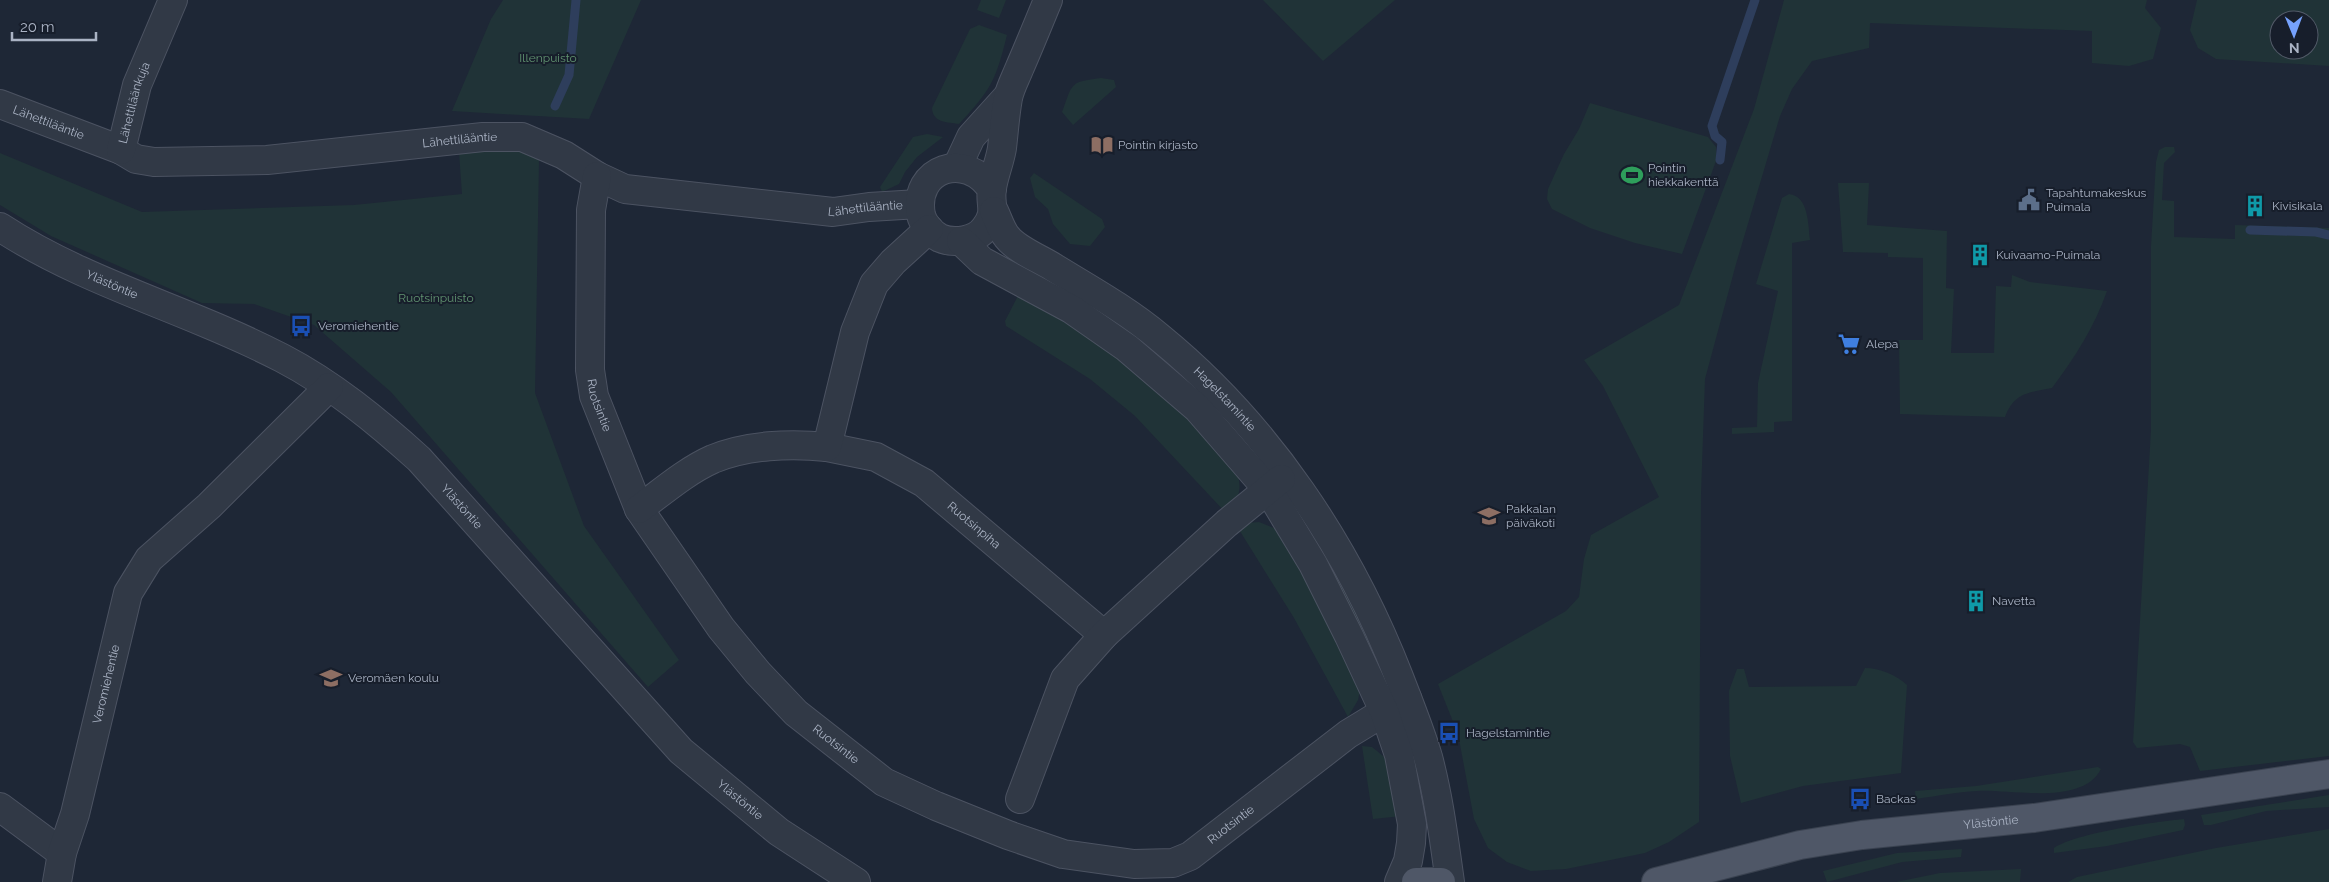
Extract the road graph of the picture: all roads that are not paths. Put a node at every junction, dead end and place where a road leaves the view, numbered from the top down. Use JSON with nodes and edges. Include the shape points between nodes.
{"nodes":[{"id":1,"x":173,"y":0,"type":"edge"},
{"id":2,"x":1048,"y":0,"type":"edge"},
{"id":3,"x":1008,"y":96,"type":"junction"},
{"id":4,"x":0,"y":104,"type":"edge"},
{"id":5,"x":121,"y":150,"type":"junction"},
{"id":6,"x":957,"y":167,"type":"junction"},
{"id":7,"x":597,"y":176,"type":"junction"},
{"id":8,"x":993,"y":200,"type":"junction"},
{"id":9,"x":924,"y":217,"type":"junction"},
{"id":10,"x":0,"y":228,"type":"edge"},
{"id":11,"x":961,"y":241,"type":"junction"},
{"id":12,"x":329,"y":387,"type":"junction"},
{"id":13,"x":827,"y":447,"type":"junction"},
{"id":14,"x":1278,"y":482,"type":"junction"},
{"id":15,"x":639,"y":509,"type":"junction"},
{"id":16,"x":1104,"y":635,"type":"junction"},
{"id":17,"x":1408,"y":698,"type":"junction"},
{"id":18,"x":1384,"y":711,"type":"junction"},
{"id":19,"x":2329,"y":774,"type":"edge"},
{"id":20,"x":0,"y":807,"type":"edge"},
{"id":21,"x":1008,"y":835,"type":"junction"},
{"id":22,"x":62,"y":853,"type":"junction"},
{"id":23,"x":57,"y":882,"type":"edge"},
{"id":24,"x":856,"y":882,"type":"edge"},
{"id":25,"x":1398,"y":882,"type":"edge"},
{"id":26,"x":1416,"y":882,"type":"edge"},
{"id":27,"x":1441,"y":882,"type":"edge"},
{"id":28,"x":1450,"y":882,"type":"edge"},
{"id":29,"x":1656,"y":882,"type":"edge"}],
"edges":[{"from":1,"to":5,"type":"street","name":"Lähettiläänkuja","via":[[137,86]]},
{"from":2,"to":3,"type":"street"},
{"from":3,"to":6,"type":"street","via":[[971,137]]},
{"from":3,"to":8,"type":"street"},
{"from":4,"to":5,"type":"street","name":"Lähettilääntie"},
{"from":5,"to":7,"type":"street","name":"Lähettilääntie","via":[[154,162],[267,160],[470,138],[522,137],[564,155]]},
{"from":6,"to":8,"type":"street","via":[[973,170],[985,179]]},
{"from":6,"to":9,"type":"street","via":[[939,171],[924,186]]},
{"from":7,"to":9,"type":"street","name":"Lähettilääntie","via":[[625,189],[833,212],[869,207]]},
{"from":7,"to":15,"type":"street","name":"Ruotsintie","via":[[591,210],[590,370],[594,396]]},
{"from":8,"to":11,"type":"street","via":[[985,229]]},
{"from":8,"to":14,"type":"street","name":"Hagelstamintie","via":[[1007,238],[1094,291],[1159,337],[1217,390],[1248,423]]},
{"from":9,"to":11,"type":"street","via":[[941,238]]},
{"from":9,"to":13,"type":"street","via":[[874,284],[855,332]]},
{"from":10,"to":12,"type":"street","name":"Ylästöntie","via":[[47,255],[282,358]]},
{"from":11,"to":14,"type":"street","name":"Hagelstamintie","via":[[982,261],[1071,310],[1127,348]]},
{"from":12,"to":22,"type":"street","name":"Veromiehentie","via":[[209,506],[149,559],[128,593],[75,814]]},
{"from":12,"to":24,"type":"street","name":"Ylästöntie","via":[[384,427],[418,459],[681,751],[779,832]]},
{"from":13,"to":15,"type":"street","name":"Ruotsinpiha","via":[[800,444],[757,448],[713,459],[685,474]]},
{"from":13,"to":16,"type":"street","name":"Ruotsinpiha","via":[[876,457],[924,484]]},
{"from":14,"to":16,"type":"street","via":[[1227,523]]},
{"from":14,"to":17,"type":"street","name":"Hagelstamintie","via":[[1316,512],[1335,543],[1377,626]]},
{"from":14,"to":18,"type":"street","name":"Hagelstamintie","via":[[1313,564]]},
{"from":15,"to":21,"type":"street","name":"Ruotsintie","via":[[721,628],[796,713],[884,782]]},
{"from":16,"to":21,"type":"street","via":[[1065,679]]},
{"from":17,"to":18,"type":"street","name":"Ruotsintie"},
{"from":17,"to":28,"type":"street","name":"Hagelstamintie","via":[[1437,794]]},
{"from":18,"to":21,"type":"street","name":"Ruotsintie","via":[[1348,734],[1190,856],[1173,863],[1134,864],[1063,854]]},
{"from":18,"to":25,"type":"street","name":"Hagelstamintie","via":[[1399,755],[1412,824],[1408,861]]},
{"from":19,"to":29,"type":"main road","name":"Ylästöntie","via":[[2034,818],[1800,845]]},
{"from":20,"to":22,"type":"street"},
{"from":22,"to":23,"type":"street","name":"Veromiehentie"},
{"from":26,"to":27,"type":"main road"}]}
